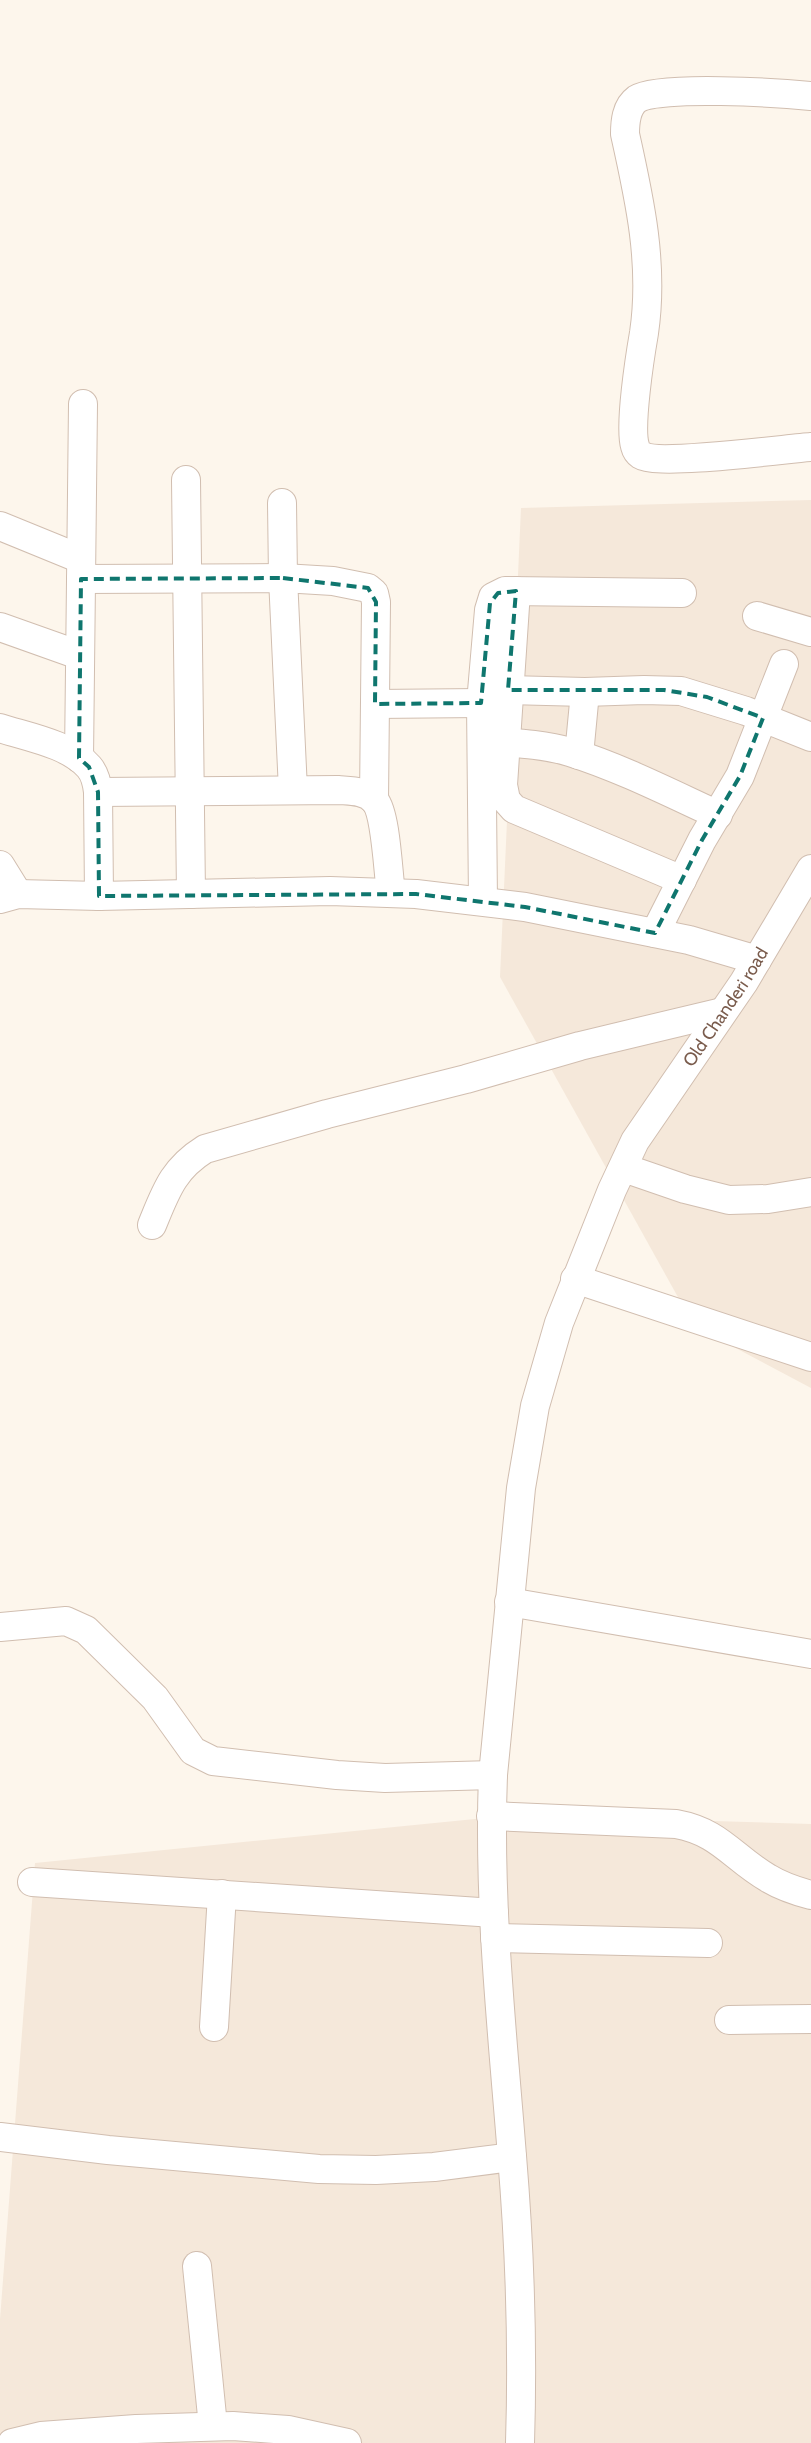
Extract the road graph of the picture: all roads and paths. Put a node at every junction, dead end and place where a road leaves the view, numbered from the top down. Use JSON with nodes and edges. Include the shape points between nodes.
{"nodes":[{"id":1,"x":811,"y":96,"type":"edge"},
{"id":2,"x":83,"y":404,"type":"dead end"},
{"id":3,"x":811,"y":446,"type":"edge"},
{"id":4,"x":186,"y":480,"type":"dead end"},
{"id":5,"x":282,"y":503,"type":"dead end"},
{"id":6,"x":0,"y":526,"type":"edge"},
{"id":7,"x":81,"y":569,"type":"junction"},
{"id":8,"x":187,"y":578,"type":"junction"},
{"id":9,"x":283,"y":578,"type":"junction"},
{"id":10,"x":516,"y":591,"type":"junction"},
{"id":11,"x":682,"y":593,"type":"dead end"},
{"id":12,"x":757,"y":616,"type":"dead end"},
{"id":13,"x":0,"y":628,"type":"edge"},
{"id":14,"x":811,"y":632,"type":"edge"},
{"id":15,"x":79,"y":655,"type":"junction"},
{"id":16,"x":784,"y":664,"type":"dead end"},
{"id":17,"x":508,"y":690,"type":"junction"},
{"id":18,"x":585,"y":692,"type":"junction"},
{"id":19,"x":481,"y":703,"type":"junction"},
{"id":20,"x":375,"y":704,"type":"junction"},
{"id":21,"x":763,"y":718,"type":"junction"},
{"id":22,"x":0,"y":728,"type":"edge"},
{"id":23,"x":811,"y":738,"type":"edge"},
{"id":24,"x":493,"y":742,"type":"junction"},
{"id":25,"x":579,"y":755,"type":"junction"},
{"id":26,"x":79,"y":758,"type":"junction"},
{"id":27,"x":293,"y":790,"type":"junction"},
{"id":28,"x":191,"y":791,"type":"junction"},
{"id":29,"x":98,"y":792,"type":"junction"},
{"id":30,"x":374,"y":800,"type":"junction"},
{"id":31,"x":718,"y":815,"type":"junction"},
{"id":32,"x":0,"y":865,"type":"edge"},
{"id":33,"x":811,"y":869,"type":"edge"},
{"id":34,"x":682,"y":880,"type":"junction"},
{"id":35,"x":391,"y":893,"type":"junction"},
{"id":36,"x":191,"y":894,"type":"junction"},
{"id":37,"x":20,"y":896,"type":"edge"},
{"id":38,"x":99,"y":896,"type":"junction"},
{"id":39,"x":482,"y":902,"type":"junction"},
{"id":40,"x":655,"y":933,"type":"junction"},
{"id":41,"x":758,"y":960,"type":"junction"},
{"id":42,"x":722,"y":1012,"type":"junction"},
{"id":43,"x":629,"y":1154,"type":"junction"},
{"id":44,"x":811,"y":1192,"type":"edge"},
{"id":45,"x":152,"y":1225,"type":"dead end"},
{"id":46,"x":575,"y":1279,"type":"junction"},
{"id":47,"x":811,"y":1357,"type":"edge"},
{"id":48,"x":509,"y":1602,"type":"junction"},
{"id":49,"x":0,"y":1627,"type":"edge"},
{"id":50,"x":811,"y":1654,"type":"edge"},
{"id":51,"x":493,"y":1775,"type":"junction"},
{"id":52,"x":491,"y":1816,"type":"junction"},
{"id":53,"x":32,"y":1882,"type":"dead end"},
{"id":54,"x":222,"y":1894,"type":"junction"},
{"id":55,"x":811,"y":1895,"type":"edge"},
{"id":56,"x":495,"y":1925,"type":"junction"},
{"id":57,"x":708,"y":1943,"type":"dead end"},
{"id":58,"x":811,"y":2019,"type":"edge"},
{"id":59,"x":729,"y":2020,"type":"dead end"},
{"id":60,"x":214,"y":2027,"type":"dead end"},
{"id":61,"x":0,"y":2137,"type":"edge"},
{"id":62,"x":512,"y":2157,"type":"junction"},
{"id":63,"x":197,"y":2266,"type":"dead end"},
{"id":64,"x":213,"y":2426,"type":"junction"},
{"id":65,"x":12,"y":2443,"type":"edge"},
{"id":66,"x":347,"y":2443,"type":"edge"},
{"id":67,"x":520,"y":2443,"type":"edge"}],
"edges":[{"from":1,"to":3,"type":"street","via":[[749,91],[654,94],[637,99],[627,112],[625,123],[647,250],[648,288],[634,420],[635,447],[643,456],[655,459]]},
{"from":2,"to":7,"type":"street"},
{"from":4,"to":8,"type":"street"},
{"from":5,"to":9,"type":"street"},
{"from":6,"to":7,"type":"street"},
{"from":7,"to":8,"type":"street"},
{"from":7,"to":15,"type":"street"},
{"from":8,"to":9,"type":"street"},
{"from":8,"to":28,"type":"street"},
{"from":9,"to":20,"type":"street","via":[[355,584],[374,593]]},
{"from":9,"to":27,"type":"street"},
{"from":10,"to":11,"type":"street"},
{"from":10,"to":17,"type":"street"},
{"from":10,"to":19,"type":"street","via":[[498,593],[490,603]]},
{"from":12,"to":14,"type":"street"},
{"from":13,"to":15,"type":"street"},
{"from":15,"to":26,"type":"street"},
{"from":16,"to":21,"type":"street"},
{"from":17,"to":18,"type":"street"},
{"from":17,"to":24,"type":"street"},
{"from":18,"to":21,"type":"street","via":[[681,691]]},
{"from":18,"to":25,"type":"street"},
{"from":19,"to":20,"type":"street"},
{"from":19,"to":24,"type":"street"},
{"from":20,"to":30,"type":"street"},
{"from":21,"to":23,"type":"street"},
{"from":21,"to":31,"type":"street","via":[[740,776]]},
{"from":22,"to":26,"type":"street","via":[[63,749]]},
{"from":24,"to":25,"type":"street"},
{"from":24,"to":34,"type":"street","via":[[509,806]]},
{"from":24,"to":39,"type":"street"},
{"from":25,"to":31,"type":"street"},
{"from":26,"to":29,"type":"street","via":[[96,779]]},
{"from":27,"to":28,"type":"street"},
{"from":27,"to":30,"type":"street","via":[[361,792]]},
{"from":28,"to":29,"type":"street"},
{"from":28,"to":36,"type":"street"},
{"from":29,"to":38,"type":"street"},
{"from":30,"to":35,"type":"street","via":[[381,813]]},
{"from":31,"to":34,"type":"street"},
{"from":32,"to":37,"type":"street"},
{"from":33,"to":41,"type":"street","name":"Old Chanderi road"},
{"from":34,"to":40,"type":"street"},
{"from":35,"to":36,"type":"street"},
{"from":35,"to":39,"type":"street"},
{"from":36,"to":38,"type":"street"},
{"from":37,"to":38,"type":"street"},
{"from":39,"to":40,"type":"street"},
{"from":40,"to":41,"type":"street"},
{"from":41,"to":42,"type":"street","name":"Old Chanderi road"},
{"from":42,"to":43,"type":"street","name":"Old Chanderi road"},
{"from":42,"to":45,"type":"street","via":[[580,1046],[466,1080],[327,1114],[205,1149],[178,1170]]},
{"from":43,"to":44,"type":"street","via":[[685,1189],[729,1200],[768,1199]]},
{"from":43,"to":46,"type":"street","name":"Old Chanderi road"},
{"from":46,"to":47,"type":"street"},
{"from":46,"to":48,"type":"street","name":"Old Chanderi road","via":[[535,1406],[520,1488]]},
{"from":48,"to":50,"type":"street"},
{"from":48,"to":51,"type":"street","name":"Old Chanderi road"},
{"from":49,"to":51,"type":"street","via":[[66,1621],[86,1630],[155,1698],[193,1751],[213,1761],[385,1778]]},
{"from":51,"to":52,"type":"street","name":"Old Chanderi road"},
{"from":52,"to":55,"type":"street","via":[[695,1827],[768,1878]]},
{"from":52,"to":56,"type":"street","name":"Old Chanderi road"},
{"from":53,"to":54,"type":"street"},
{"from":54,"to":56,"type":"street"},
{"from":54,"to":60,"type":"street"},
{"from":56,"to":57,"type":"street"},
{"from":56,"to":62,"type":"street","name":"Old Chanderi road"},
{"from":58,"to":59,"type":"street"},
{"from":61,"to":62,"type":"street","via":[[319,2169],[434,2167]]},
{"from":62,"to":67,"type":"street","name":"Old Chanderi road","via":[[519,2259]]},
{"from":63,"to":64,"type":"street"},
{"from":64,"to":65,"type":"street","via":[[41,2436]]},
{"from":64,"to":66,"type":"street","via":[[262,2426]]}]}
